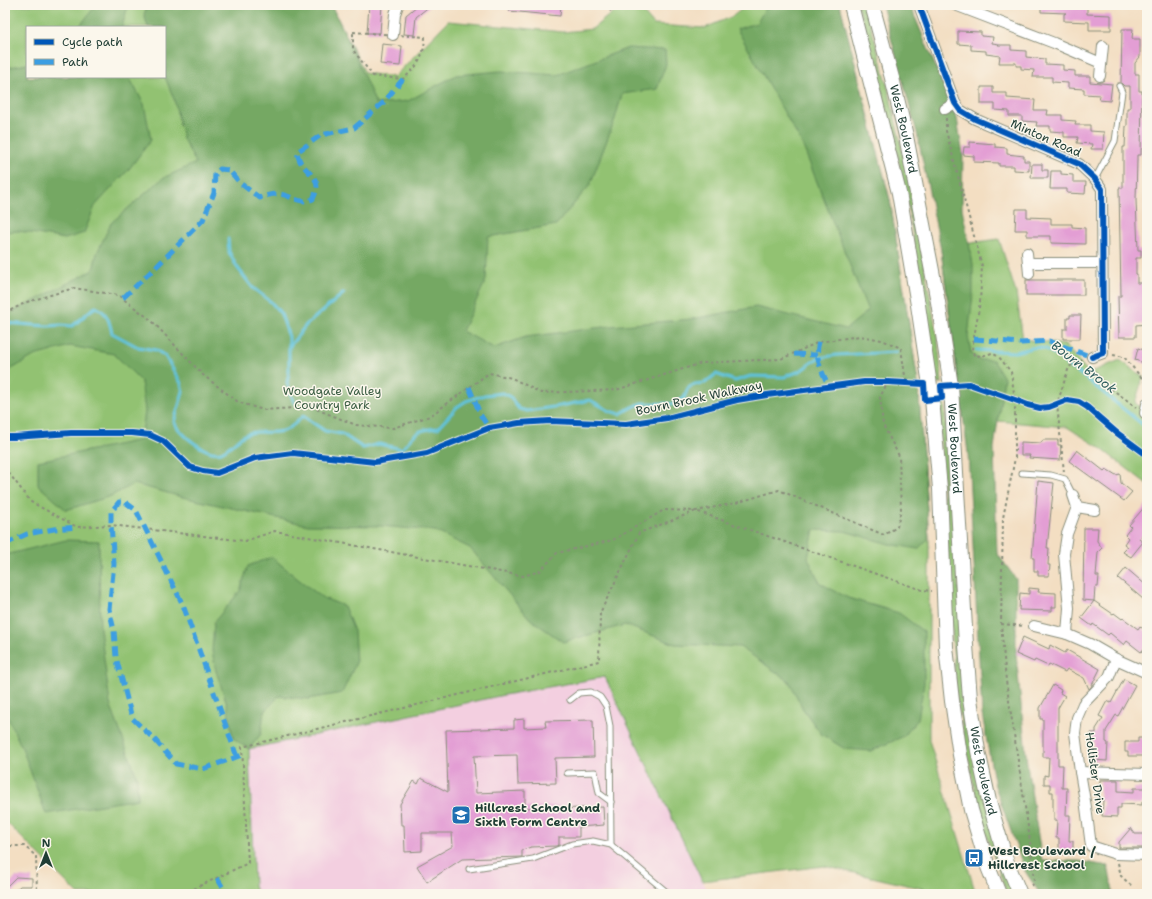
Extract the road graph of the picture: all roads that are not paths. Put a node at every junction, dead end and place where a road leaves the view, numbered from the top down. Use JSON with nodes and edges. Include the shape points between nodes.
{"nodes":[{"id":1,"x":398,"y":5,"type":"edge"},
{"id":2,"x":851,"y":5,"type":"edge"},
{"id":3,"x":872,"y":5,"type":"edge"},
{"id":4,"x":919,"y":5,"type":"edge"},
{"id":5,"x":955,"y":5,"type":"edge"},
{"id":6,"x":393,"y":35,"type":"road end"},
{"id":7,"x":1103,"y":46,"type":"dead end"},
{"id":8,"x":1101,"y":63,"type":"junction"},
{"id":9,"x":1100,"y":76,"type":"dead end"},
{"id":10,"x":1119,"y":86,"type":"dead end"},
{"id":11,"x":955,"y":103,"type":"junction"},
{"id":12,"x":945,"y":109,"type":"road end"},
{"id":13,"x":1095,"y":179,"type":"junction"},
{"id":14,"x":1102,"y":264,"type":"junction"},
{"id":15,"x":1029,"y":274,"type":"dead end"},
{"id":16,"x":1092,"y":357,"type":"road end"},
{"id":17,"x":1022,"y":474,"type":"dead end"},
{"id":18,"x":1073,"y":495,"type":"joint"},
{"id":19,"x":1077,"y":506,"type":"junction"},
{"id":20,"x":1095,"y":510,"type":"dead end"},
{"id":21,"x":1034,"y":626,"type":"road end"},
{"id":22,"x":1068,"y":634,"type":"junction"},
{"id":23,"x":1116,"y":659,"type":"junction"},
{"id":24,"x":1147,"y":673,"type":"edge"},
{"id":25,"x":570,"y":700,"type":"dead end"},
{"id":26,"x":1080,"y":772,"type":"junction"},
{"id":27,"x":567,"y":773,"type":"dead end"},
{"id":28,"x":1147,"y":774,"type":"edge"},
{"id":29,"x":611,"y":802,"type":"junction"},
{"id":30,"x":611,"y":845,"type":"junction"},
{"id":31,"x":1147,"y":855,"type":"edge"},
{"id":32,"x":469,"y":868,"type":"dead end"},
{"id":33,"x":1025,"y":893,"type":"edge"},
{"id":34,"x":669,"y":894,"type":"edge"},
{"id":35,"x":999,"y":894,"type":"edge"}],
"edges":[{"from":1,"to":6,"type":"street"},
{"from":2,"to":35,"type":"main road","name":"West Boulevard","via":[[899,193],[918,305],[932,403],[940,489],[946,647],[952,701],[971,810]]},
{"from":3,"to":33,"type":"main road","name":"West Boulevard","via":[[907,143],[938,302],[951,386],[966,645],[970,699],[978,751],[1004,853]]},
{"from":4,"to":11,"type":"street","name":"Minton Road"},
{"from":5,"to":8,"type":"street"},
{"from":7,"to":8,"type":"street"},
{"from":8,"to":9,"type":"street"},
{"from":10,"to":13,"type":"lane","via":[[1122,92],[1115,141]]},
{"from":11,"to":12,"type":"street"},
{"from":11,"to":13,"type":"street","name":"Minton Road","via":[[960,110],[975,119],[1079,164]]},
{"from":13,"to":14,"type":"street","name":"Minton Road","via":[[1102,189]]},
{"from":14,"to":15,"type":"street","via":[[1028,258]]},
{"from":14,"to":16,"type":"street","name":"Minton Road","via":[[1102,353]]},
{"from":17,"to":18,"type":"lane","via":[[1051,475],[1065,479]]},
{"from":18,"to":19,"type":"street"},
{"from":19,"to":20,"type":"street"},
{"from":19,"to":22,"type":"street","via":[[1067,534],[1064,554],[1069,608]]},
{"from":21,"to":22,"type":"street"},
{"from":22,"to":23,"type":"street"},
{"from":23,"to":24,"type":"street"},
{"from":23,"to":26,"type":"street","name":"Hollister Drive","via":[[1109,677],[1083,704],[1077,718],[1075,733]]},
{"from":25,"to":29,"type":"lane","via":[[579,693],[591,692],[600,697],[606,706],[610,726]]},
{"from":26,"to":28,"type":"street"},
{"from":26,"to":31,"type":"street","name":"Hollister Drive","via":[[1091,846],[1116,854]]},
{"from":27,"to":29,"type":"lane","via":[[595,772],[599,793]]},
{"from":29,"to":30,"type":"lane"},
{"from":30,"to":32,"type":"lane","via":[[593,841],[572,844],[533,859]]},
{"from":30,"to":34,"type":"lane"}]}
